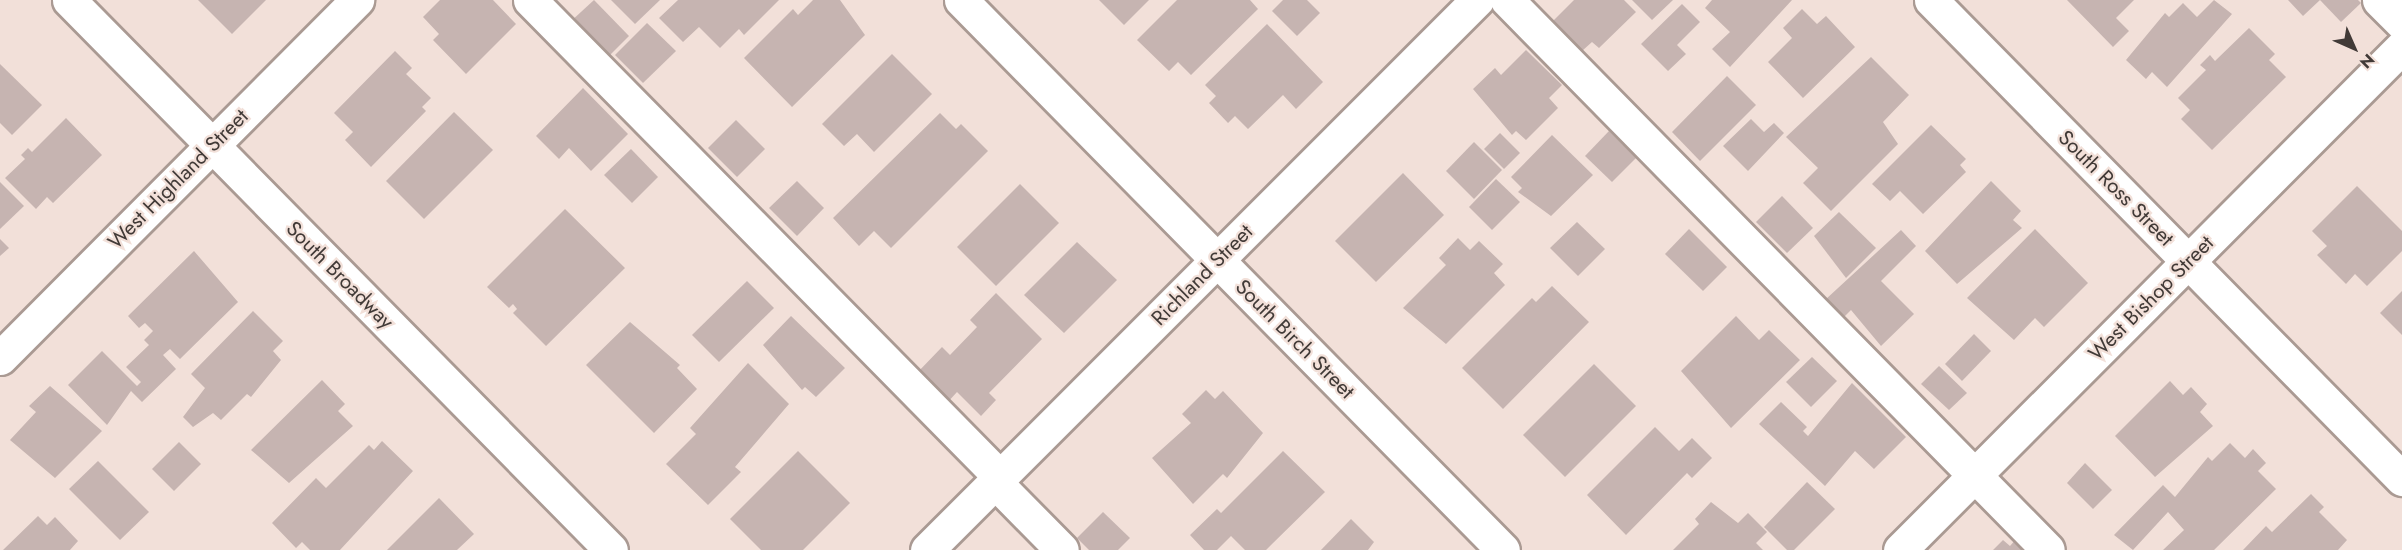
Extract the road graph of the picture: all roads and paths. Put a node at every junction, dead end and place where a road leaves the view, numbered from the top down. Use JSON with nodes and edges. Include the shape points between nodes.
{"nodes":[{"id":1,"x":69,"y":0,"type":"edge"},
{"id":2,"x":357,"y":0,"type":"edge"},
{"id":3,"x":530,"y":0,"type":"edge"},
{"id":4,"x":961,"y":0,"type":"edge"},
{"id":5,"x":1477,"y":0,"type":"edge"},
{"id":6,"x":1507,"y":0,"type":"edge"},
{"id":7,"x":1931,"y":0,"type":"edge"},
{"id":8,"x":2379,"y":0,"type":"edge"},
{"id":9,"x":2402,"y":23,"type":"edge"},
{"id":10,"x":2402,"y":46,"type":"edge"},
{"id":11,"x":212,"y":145,"type":"junction"},
{"id":12,"x":1217,"y":260,"type":"junction"},
{"id":13,"x":2188,"y":261,"type":"junction"},
{"id":14,"x":0,"y":358,"type":"edge"},
{"id":15,"x":1974,"y":476,"type":"junction"},
{"id":16,"x":998,"y":479,"type":"junction"},
{"id":17,"x":2402,"y":479,"type":"edge"},
{"id":18,"x":611,"y":550,"type":"edge"},
{"id":19,"x":927,"y":550,"type":"edge"},
{"id":20,"x":1062,"y":550,"type":"edge"},
{"id":21,"x":1503,"y":550,"type":"edge"},
{"id":22,"x":1900,"y":550,"type":"edge"},
{"id":23,"x":2048,"y":550,"type":"edge"}],
"edges":[{"from":1,"to":11,"type":"street","name":"South Broadway"},
{"from":2,"to":11,"type":"street","name":"West Highland Street"},
{"from":3,"to":16,"type":"street"},
{"from":4,"to":12,"type":"street","name":"South Birch Street"},
{"from":5,"to":12,"type":"street","name":"Richland Street"},
{"from":6,"to":15,"type":"street"},
{"from":7,"to":13,"type":"street","name":"South Ross Street"},
{"from":8,"to":9,"type":"street"},
{"from":10,"to":13,"type":"street","name":"West Bishop Street"},
{"from":11,"to":14,"type":"street","name":"West Highland Street"},
{"from":11,"to":18,"type":"street","name":"South Broadway"},
{"from":12,"to":16,"type":"street","name":"Richland Street"},
{"from":12,"to":21,"type":"street","name":"South Birch Street"},
{"from":13,"to":15,"type":"street","name":"West Bishop Street"},
{"from":13,"to":17,"type":"street","name":"South Ross Street"},
{"from":15,"to":22,"type":"street","name":"West Bishop Street"},
{"from":15,"to":23,"type":"street"},
{"from":16,"to":19,"type":"street","name":"Richland Street"},
{"from":16,"to":20,"type":"street"}]}
